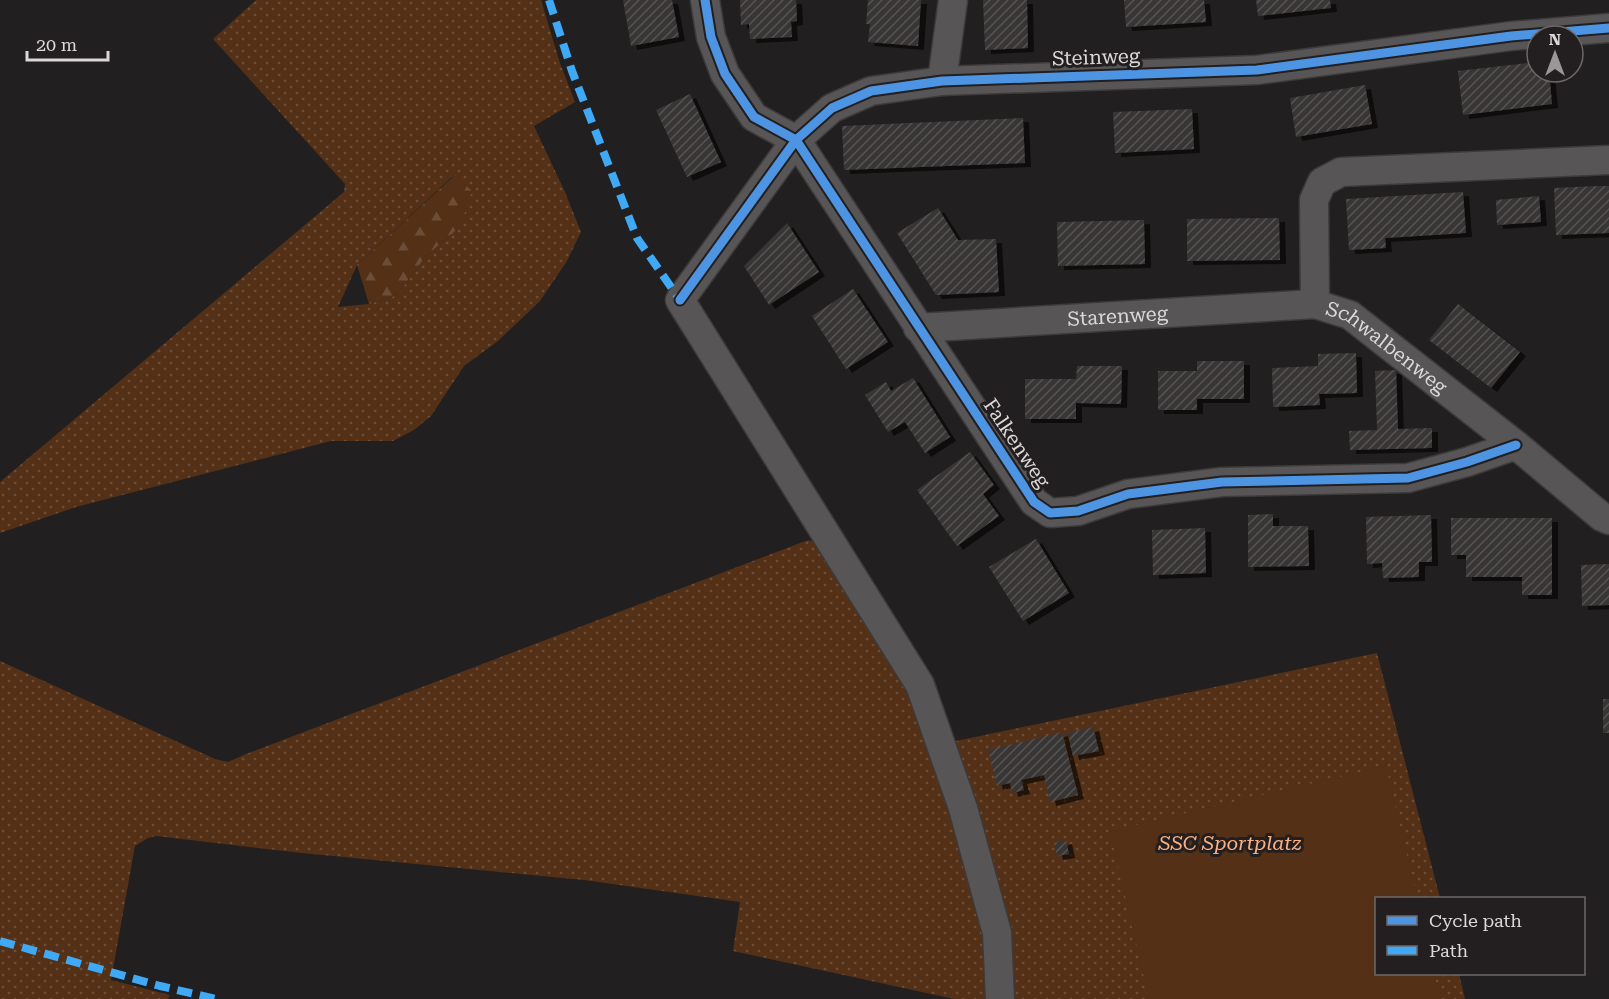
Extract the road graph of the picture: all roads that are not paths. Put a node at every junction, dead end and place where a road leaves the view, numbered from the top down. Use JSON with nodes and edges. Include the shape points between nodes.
{"nodes":[{"id":1,"x":705,"y":0,"type":"edge"},
{"id":2,"x":953,"y":0,"type":"edge"},
{"id":3,"x":1609,"y":28,"type":"edge"},
{"id":4,"x":942,"y":81,"type":"junction"},
{"id":5,"x":796,"y":140,"type":"junction"},
{"id":6,"x":1609,"y":160,"type":"edge"},
{"id":7,"x":1315,"y":304,"type":"junction"},
{"id":8,"x":918,"y":328,"type":"junction"},
{"id":9,"x":1516,"y":445,"type":"junction"},
{"id":10,"x":1609,"y":520,"type":"edge"},
{"id":11,"x":1000,"y":999,"type":"edge"}],
"edges":[{"from":1,"to":5,"type":"street","name":"Falkenweg","via":[[711,36],[724,74],[754,117]]},
{"from":2,"to":4,"type":"street"},
{"from":3,"to":4,"type":"street","name":"Steinweg","via":[[1511,36],[1257,69]]},
{"from":4,"to":5,"type":"street","name":"Steinweg","via":[[871,91],[832,108]]},
{"from":5,"to":8,"type":"street","name":"Falkenweg"},
{"from":5,"to":11,"type":"street","name":"Steinweg","via":[[680,300],[920,686],[963,808],[997,933]]},
{"from":6,"to":7,"type":"street","name":"Schwalbenweg","via":[[1341,172],[1322,183],[1314,200]]},
{"from":7,"to":8,"type":"street","name":"Starenweg"},
{"from":7,"to":9,"type":"street","name":"Schwalbenweg","via":[[1350,315]]},
{"from":8,"to":9,"type":"street","name":"Falkenweg","via":[[1034,502],[1050,513],[1078,512],[1128,494],[1222,482],[1408,478]]},
{"from":9,"to":10,"type":"street","name":"Schwalbenweg"}]}
